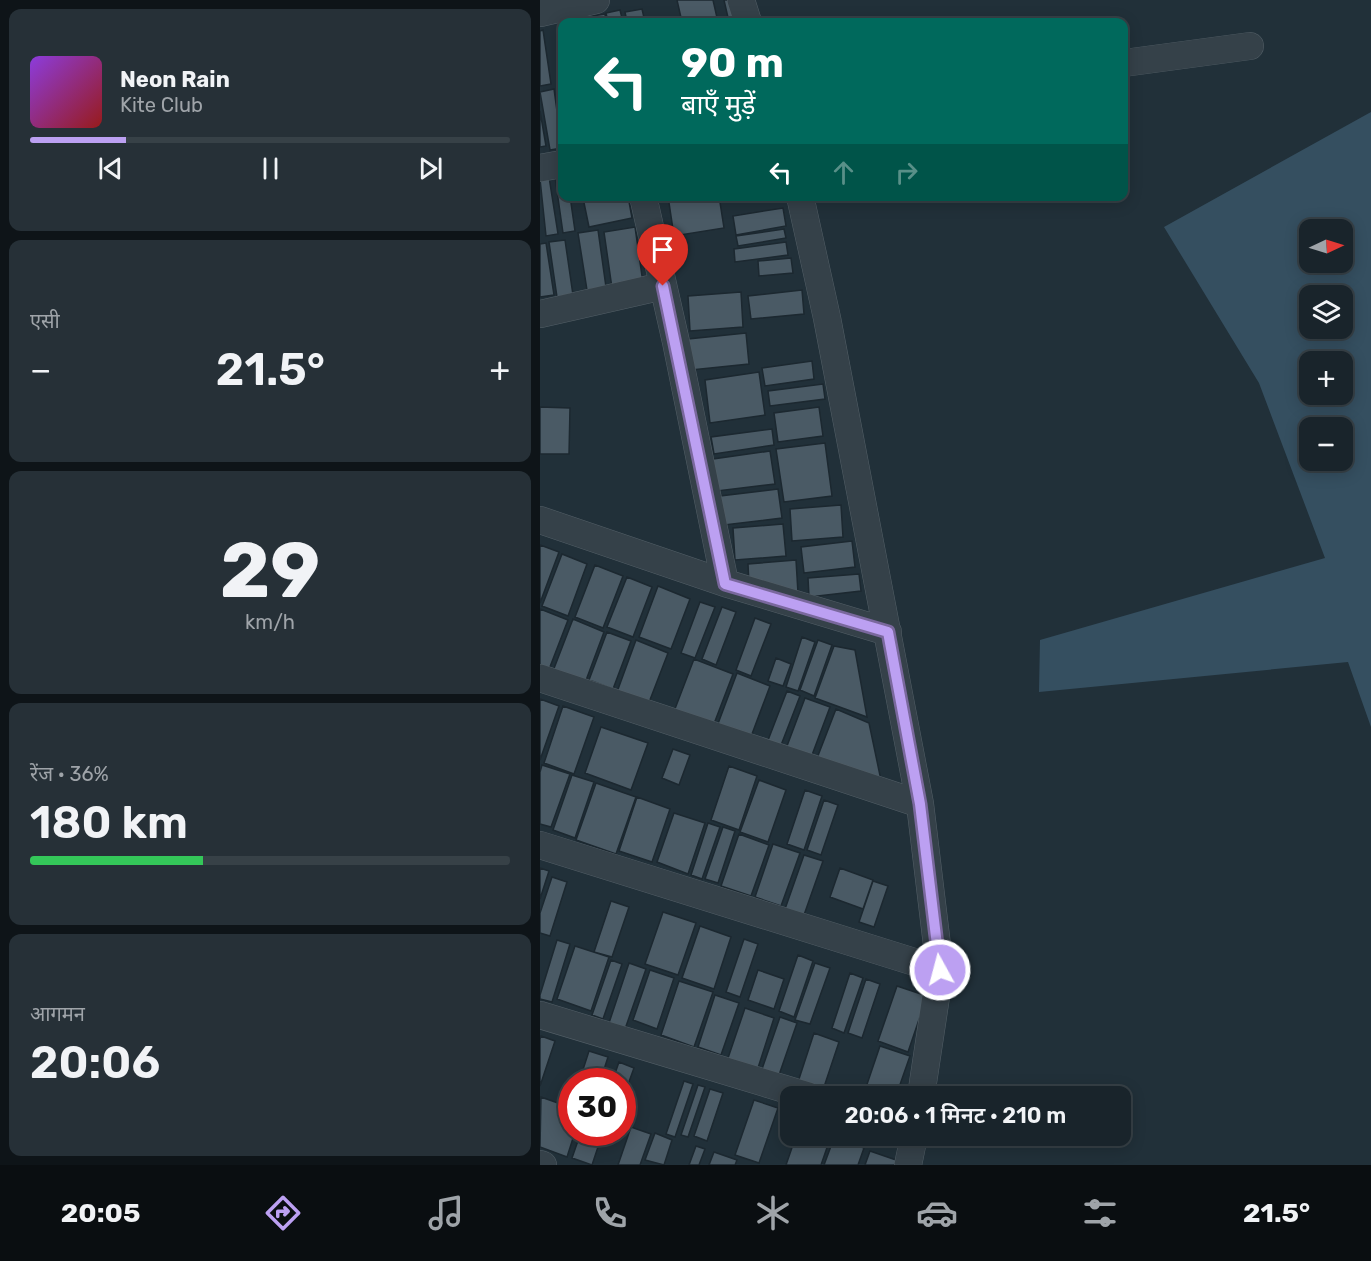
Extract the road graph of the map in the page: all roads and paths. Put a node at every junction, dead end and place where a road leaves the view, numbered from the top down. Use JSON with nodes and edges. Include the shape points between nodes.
{"nodes":[{"id":1,"x":596,"y":0,"type":"edge"},
{"id":2,"x":741,"y":0,"type":"edge"},
{"id":3,"x":540,"y":13,"type":"edge"},
{"id":4,"x":747,"y":18,"type":"edge"},
{"id":5,"x":1250,"y":46,"type":"dead end"},
{"id":6,"x":1128,"y":62,"type":"edge"},
{"id":7,"x":558,"y":165,"type":"edge"},
{"id":8,"x":540,"y":168,"type":"edge"},
{"id":9,"x":644,"y":201,"type":"edge"},
{"id":10,"x":801,"y":201,"type":"edge"},
{"id":11,"x":663,"y":286,"type":"junction"},
{"id":12,"x":540,"y":314,"type":"edge"},
{"id":13,"x":540,"y":520,"type":"edge"},
{"id":14,"x":725,"y":584,"type":"junction"},
{"id":15,"x":888,"y":632,"type":"junction"},
{"id":16,"x":540,"y":678,"type":"edge"},
{"id":17,"x":920,"y":804,"type":"junction"},
{"id":18,"x":540,"y":846,"type":"edge"},
{"id":19,"x":940,"y":970,"type":"junction"},
{"id":20,"x":540,"y":1015,"type":"edge"},
{"id":21,"x":923,"y":1086,"type":"edge"},
{"id":22,"x":780,"y":1088,"type":"edge"},
{"id":23,"x":912,"y":1146,"type":"edge"},
{"id":24,"x":908,"y":1165,"type":"edge"}],
"edges":[{"from":1,"to":3,"type":"street"},
{"from":2,"to":4,"type":"street"},
{"from":5,"to":6,"type":"street"},
{"from":7,"to":8,"type":"street"},
{"from":9,"to":11,"type":"street"},
{"from":10,"to":15,"type":"street"},
{"from":11,"to":12,"type":"street"},
{"from":11,"to":14,"type":"street"},
{"from":13,"to":14,"type":"street"},
{"from":14,"to":15,"type":"street"},
{"from":15,"to":17,"type":"street"},
{"from":16,"to":17,"type":"street"},
{"from":17,"to":19,"type":"street"},
{"from":18,"to":19,"type":"street"},
{"from":19,"to":21,"type":"street"},
{"from":20,"to":22,"type":"street"},
{"from":23,"to":24,"type":"street"}]}
